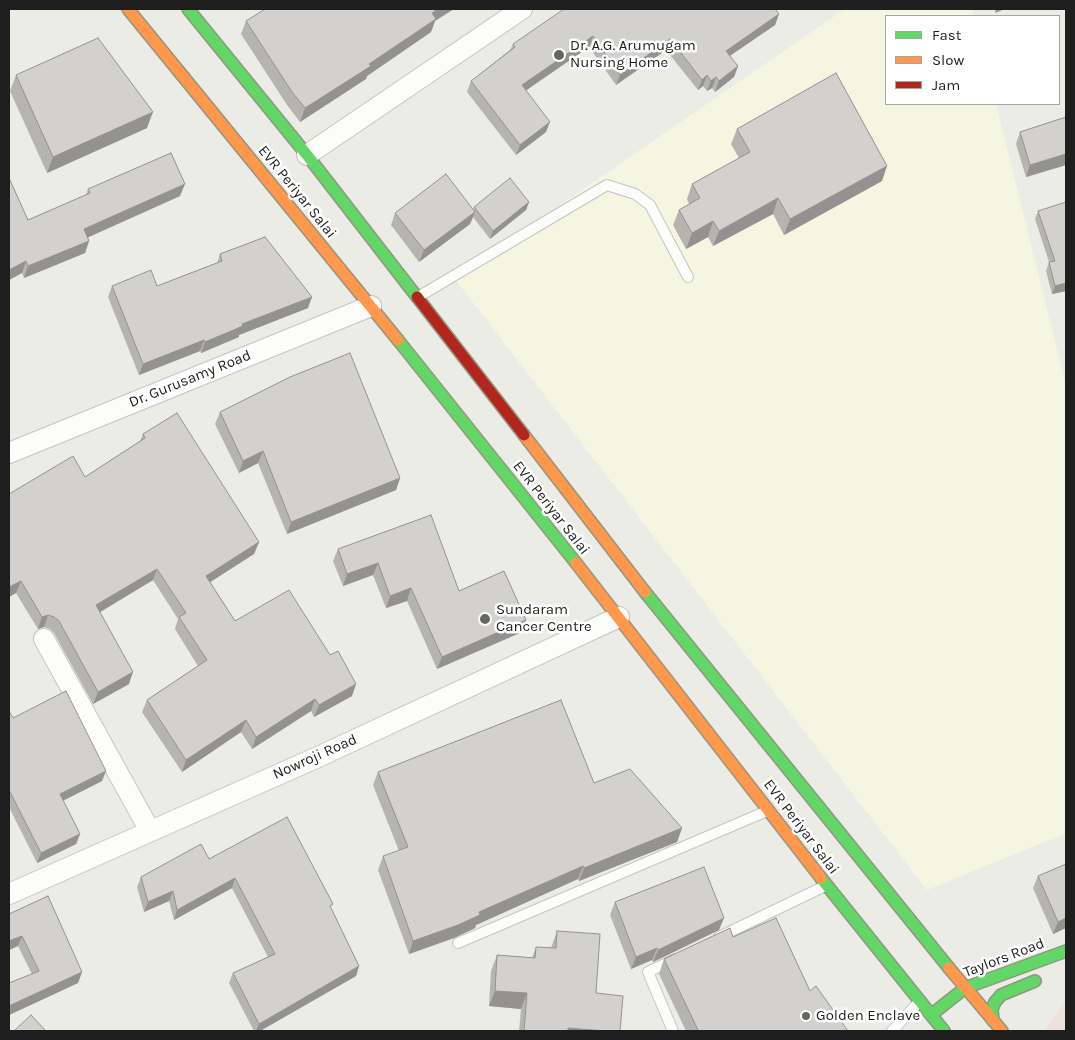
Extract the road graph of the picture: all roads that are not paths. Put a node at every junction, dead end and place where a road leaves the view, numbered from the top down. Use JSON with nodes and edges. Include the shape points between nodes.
{"nodes":[{"id":1,"x":128,"y":9,"type":"edge"},
{"id":2,"x":188,"y":9,"type":"edge"},
{"id":3,"x":522,"y":9,"type":"edge"},
{"id":4,"x":307,"y":155,"type":"junction"},
{"id":5,"x":688,"y":277,"type":"dead end"},
{"id":6,"x":417,"y":297,"type":"junction"},
{"id":7,"x":371,"y":306,"type":"junction"},
{"id":8,"x":9,"y":453,"type":"edge"},
{"id":9,"x":619,"y":617,"type":"junction"},
{"id":10,"x":44,"y":639,"type":"dead end"},
{"id":11,"x":769,"y":810,"type":"junction"},
{"id":12,"x":150,"y":831,"type":"junction"},
{"id":13,"x":826,"y":885,"type":"junction"},
{"id":14,"x":9,"y":894,"type":"edge"},
{"id":15,"x":710,"y":942,"type":"edge"},
{"id":16,"x":458,"y":944,"type":"edge"},
{"id":17,"x":1066,"y":951,"type":"edge"},
{"id":18,"x":683,"y":955,"type":"edge"},
{"id":19,"x":1042,"y":978,"type":"dead end"},
{"id":20,"x":965,"y":988,"type":"junction"},
{"id":21,"x":918,"y":1002,"type":"junction"},
{"id":22,"x":930,"y":1015,"type":"junction"},
{"id":23,"x":993,"y":1021,"type":"junction"},
{"id":24,"x":673,"y":1031,"type":"edge"},
{"id":25,"x":892,"y":1031,"type":"edge"},
{"id":26,"x":944,"y":1031,"type":"edge"},
{"id":27,"x":1002,"y":1031,"type":"edge"}],
"edges":[{"from":1,"to":7,"type":"main road","name":"EVR Periyar Salai"},
{"from":2,"to":4,"type":"main road","name":"EVR Periyar Salai"},
{"from":3,"to":4,"type":"street"},
{"from":4,"to":6,"type":"main road","name":"EVR Periyar Salai"},
{"from":5,"to":6,"type":"lane","via":[[650,205],[635,194],[607,184]]},
{"from":6,"to":20,"type":"main road","name":"EVR Periyar Salai","via":[[681,637]]},
{"from":7,"to":8,"type":"street","name":"Dr. Gurusamy Road"},
{"from":7,"to":9,"type":"main road","name":"EVR Periyar Salai"},
{"from":9,"to":11,"type":"main road","name":"EVR Periyar Salai"},
{"from":9,"to":12,"type":"street","name":"Nowroji Road"},
{"from":10,"to":12,"type":"street"},
{"from":11,"to":13,"type":"main road","name":"EVR Periyar Salai"},
{"from":11,"to":16,"type":"lane"},
{"from":12,"to":14,"type":"street","name":"Nowroji Road"},
{"from":13,"to":15,"type":"lane"},
{"from":13,"to":21,"type":"main road","name":"EVR Periyar Salai"},
{"from":17,"to":20,"type":"main road","name":"Taylors Road"},
{"from":18,"to":24,"type":"lane","via":[[648,972]]},
{"from":19,"to":23,"type":"main road","via":[[1001,995],[992,1009]]},
{"from":20,"to":22,"type":"main road","name":"Taylors Road"},
{"from":20,"to":23,"type":"main road","name":"EVR Periyar Salai"},
{"from":21,"to":22,"type":"main road","name":"EVR Periyar Salai"},
{"from":21,"to":25,"type":"lane"},
{"from":22,"to":26,"type":"main road","name":"EVR Periyar Salai"},
{"from":23,"to":27,"type":"main road","name":"EVR Periyar Salai"}]}
